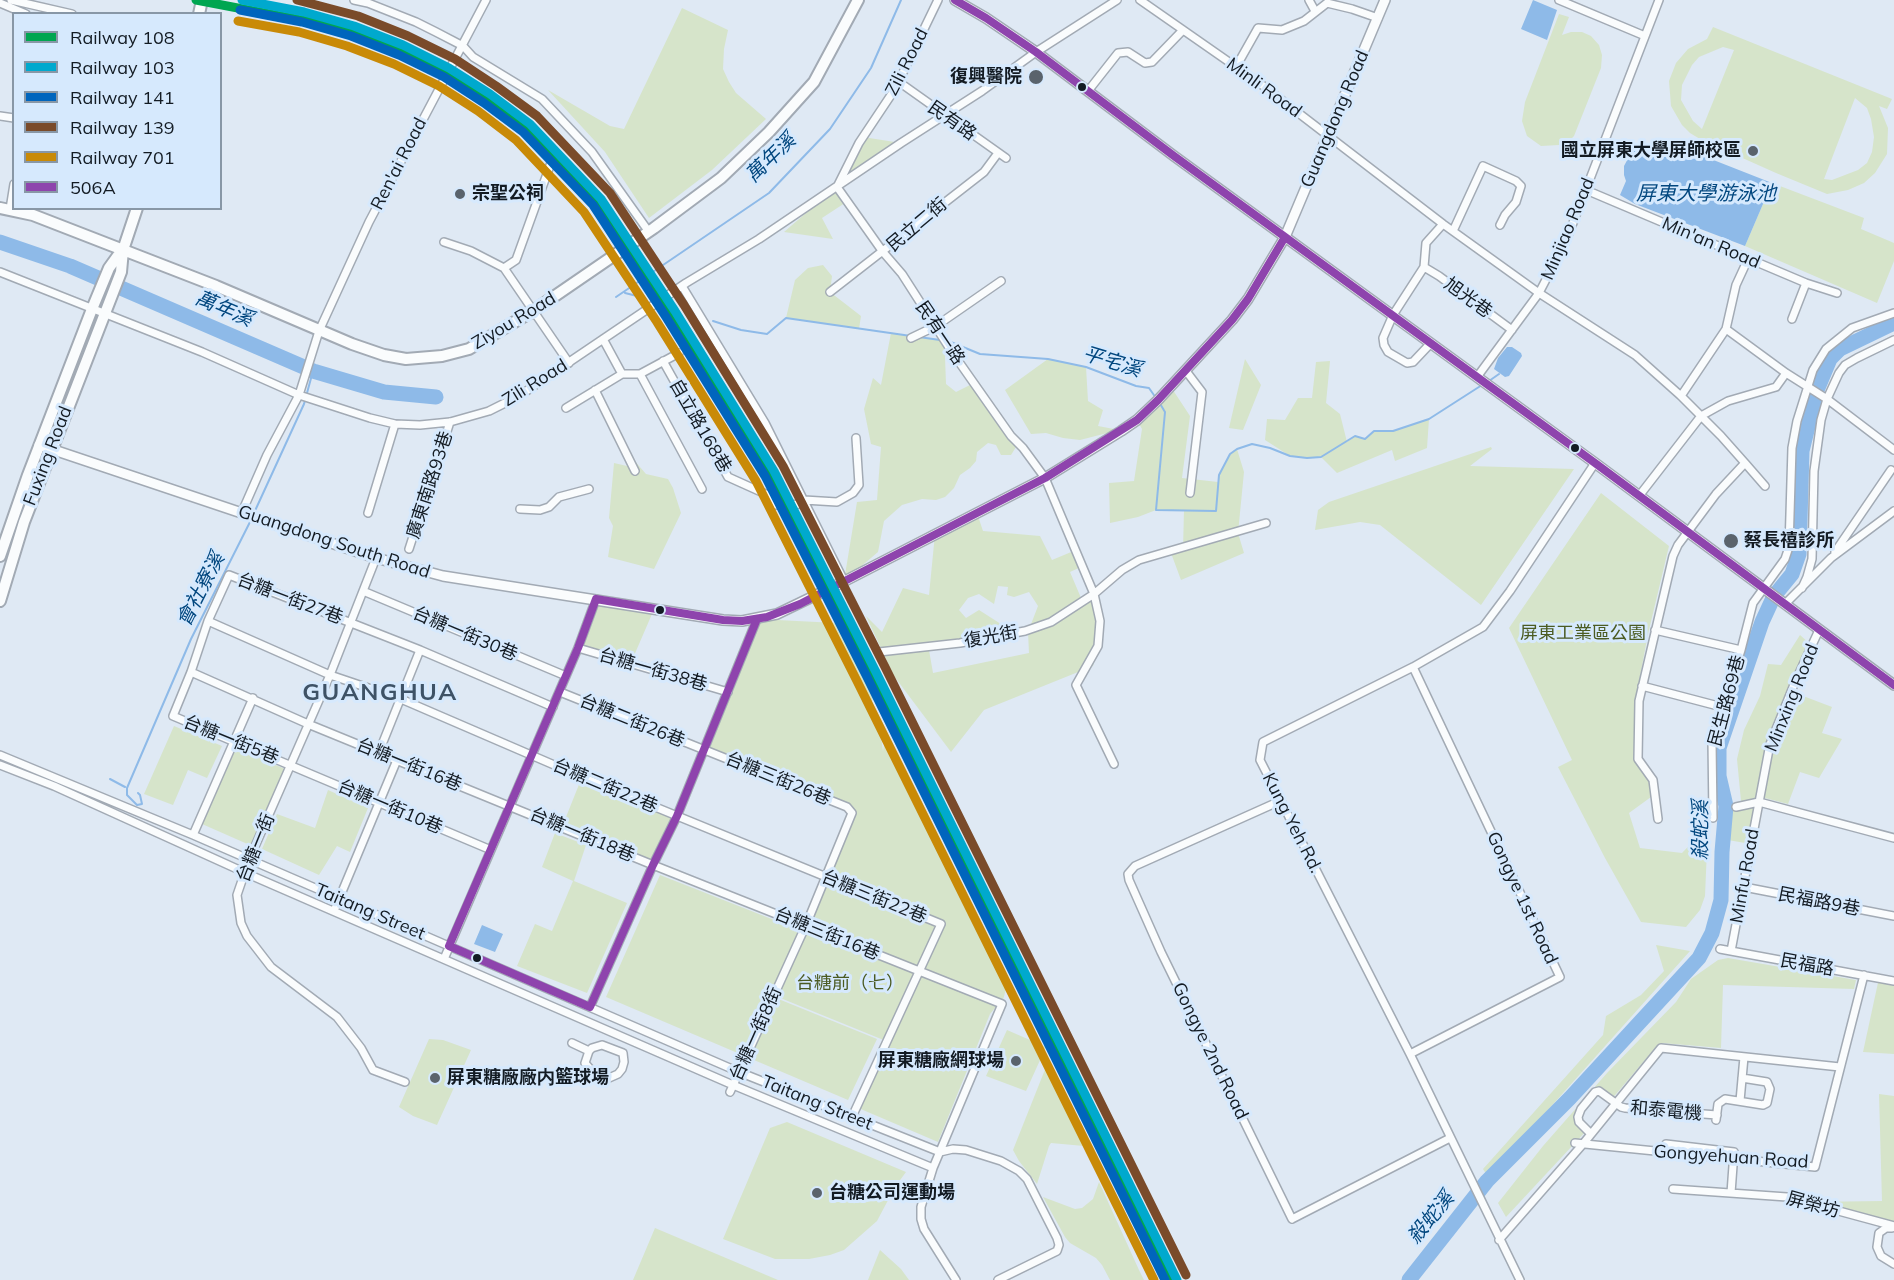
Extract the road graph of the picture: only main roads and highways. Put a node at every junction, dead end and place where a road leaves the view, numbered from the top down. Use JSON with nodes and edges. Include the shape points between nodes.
{"nodes":[{"id":1,"x":858,"y":0,"type":"edge"},
{"id":2,"x":13,"y":210,"type":"edge"},
{"id":3,"x":136,"y":210,"type":"edge"},
{"id":4,"x":123,"y":250,"type":"junction"},
{"id":5,"x":0,"y":556,"type":"edge"},
{"id":6,"x":0,"y":601,"type":"edge"}],
"edges":[{"from":1,"to":4,"type":"main road","name":"Ziyou Road","via":[[826,63],[805,93],[721,178],[649,232],[470,349],[425,359],[384,355]]},
{"from":2,"to":4,"type":"main road","name":"Ziyou Road"},
{"from":3,"to":4,"type":"main road"},
{"from":4,"to":5,"type":"main road","name":"Fuxing Road","via":[[109,268],[92,309]]},
{"from":4,"to":6,"type":"main road","name":"Fuxing Road","via":[[121,272],[24,522]]}]}
